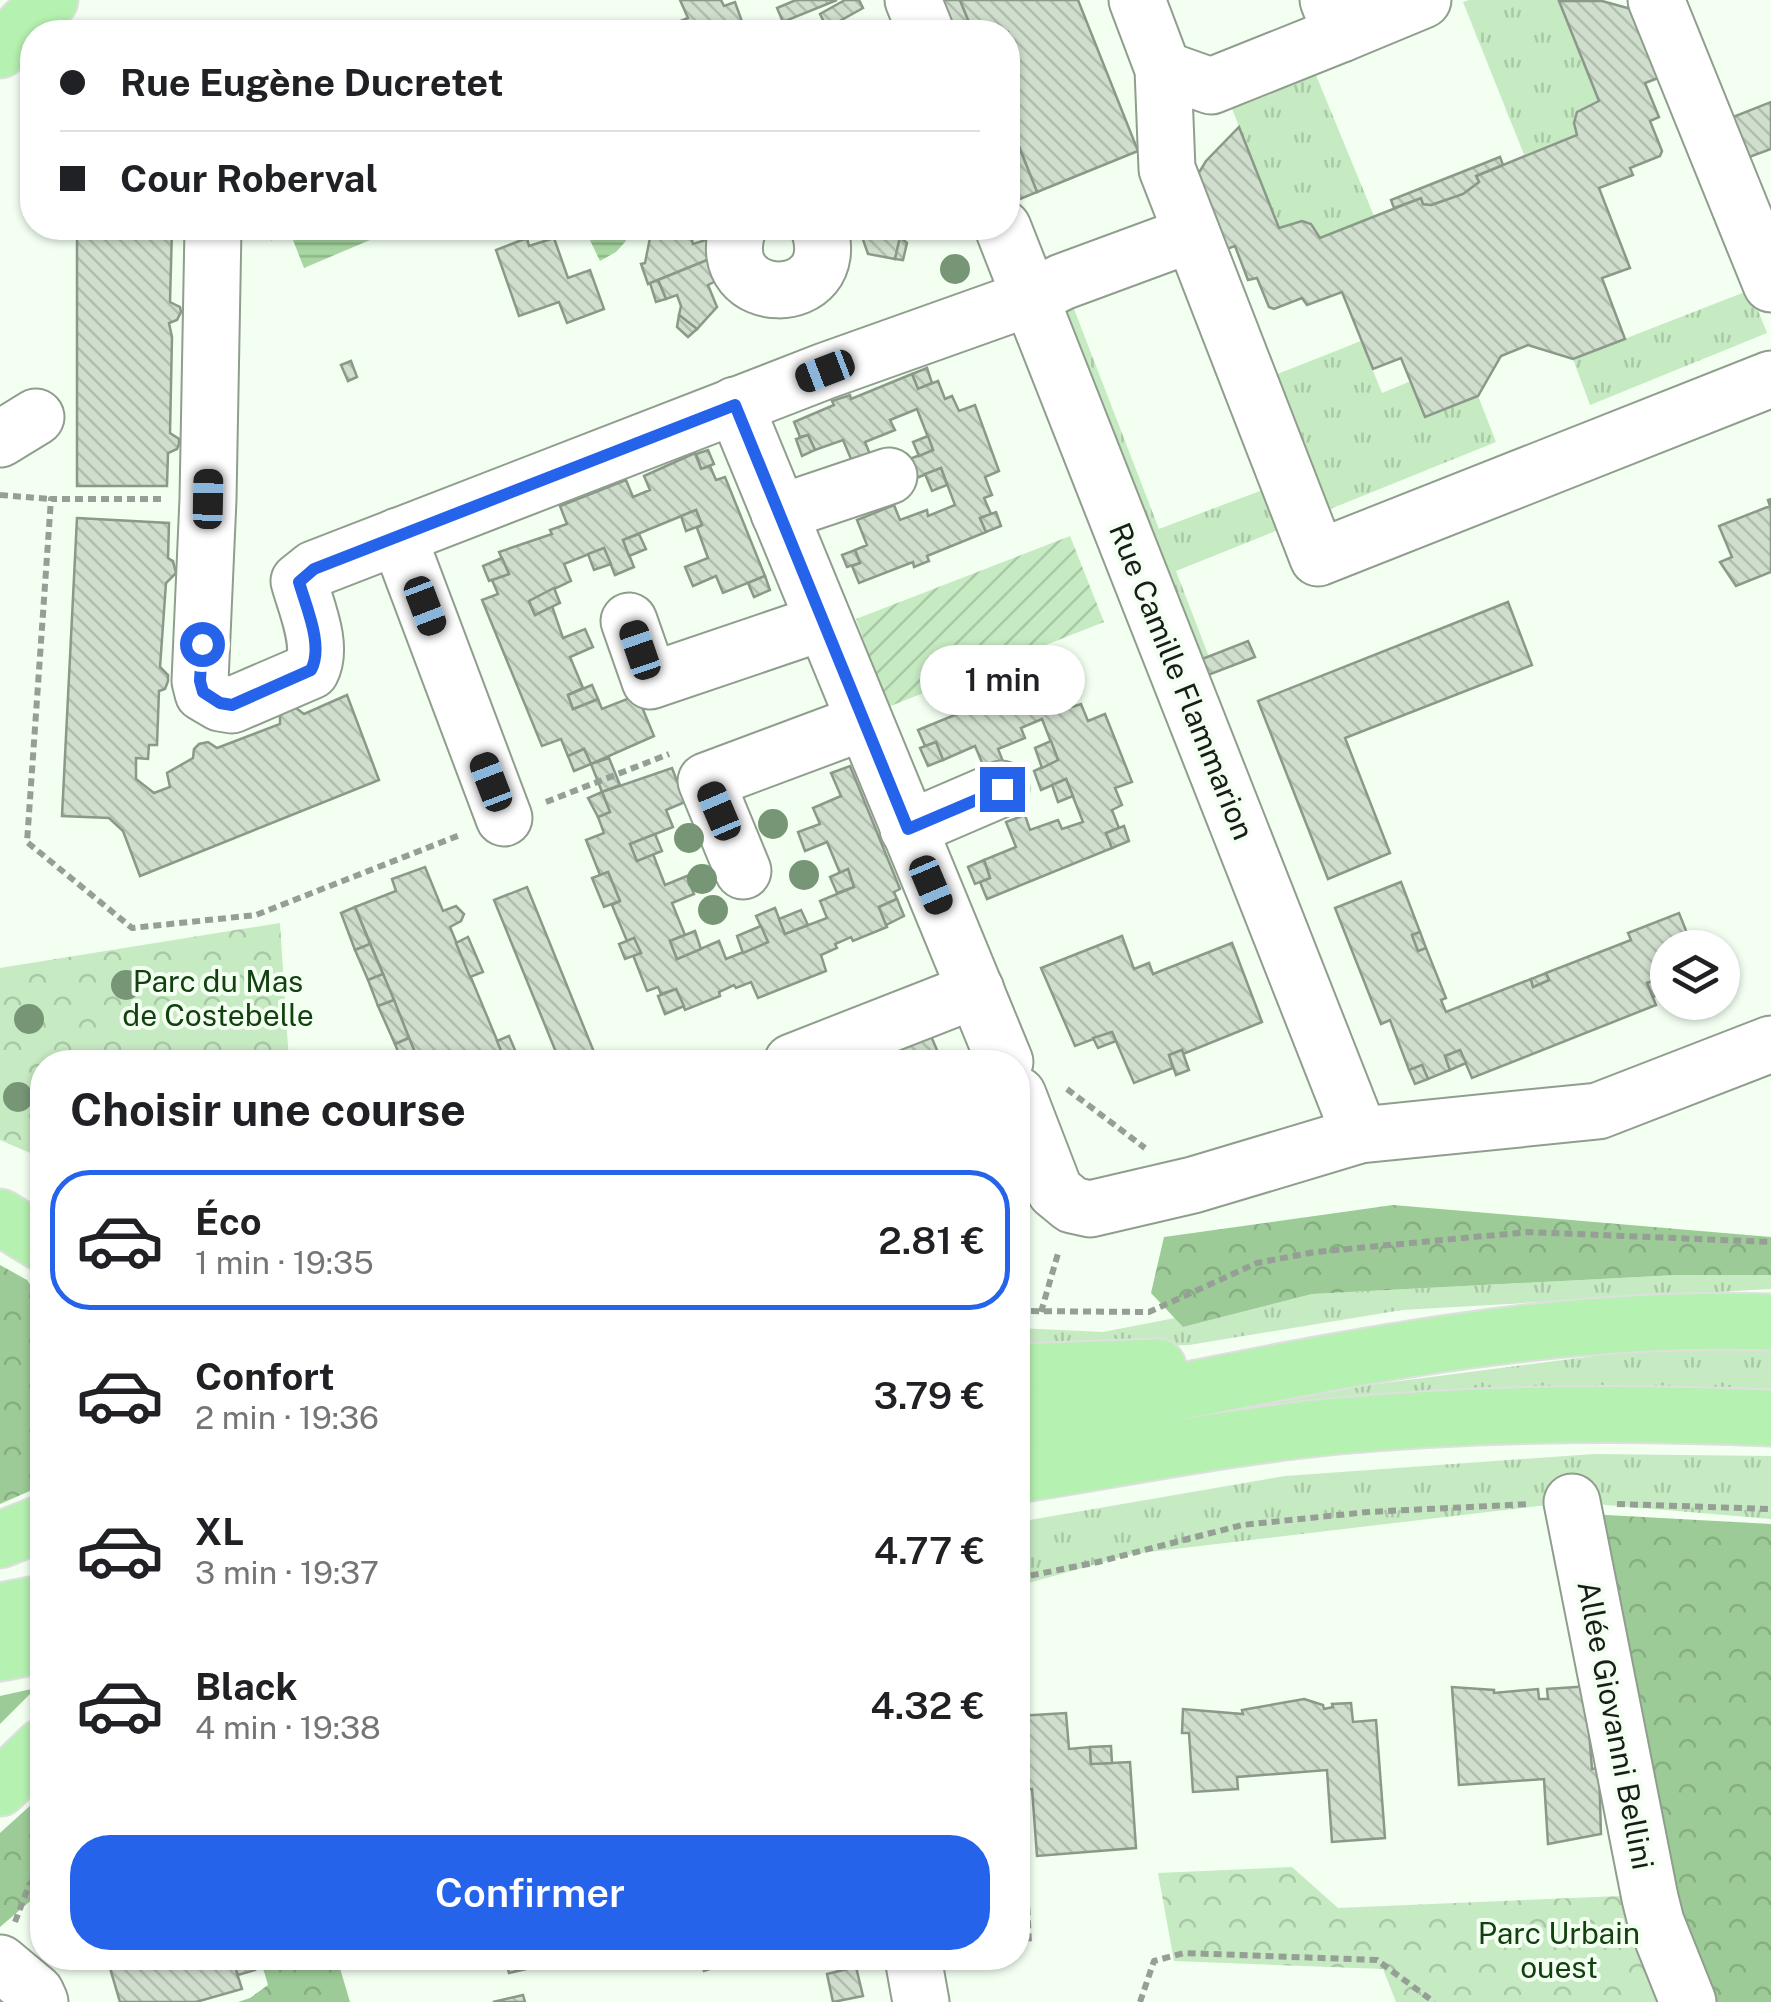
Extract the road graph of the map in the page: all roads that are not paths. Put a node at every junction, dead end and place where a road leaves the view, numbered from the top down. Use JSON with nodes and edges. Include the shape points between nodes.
{"nodes":[{"id":1,"x":50,"y":0,"type":"edge"},
{"id":2,"x":1137,"y":0,"type":"edge"},
{"id":3,"x":1422,"y":0,"type":"edge"},
{"id":4,"x":1656,"y":0,"type":"edge"},
{"id":5,"x":1334,"y":17,"type":"edge"},
{"id":6,"x":30,"y":20,"type":"edge"},
{"id":7,"x":20,"y":30,"type":"edge"},
{"id":8,"x":0,"y":50,"type":"edge"},
{"id":9,"x":1163,"y":70,"type":"junction"},
{"id":10,"x":1192,"y":234,"type":"junction"},
{"id":11,"x":212,"y":240,"type":"edge"},
{"id":12,"x":736,"y":240,"type":"edge"},
{"id":13,"x":821,"y":240,"type":"edge"},
{"id":14,"x":1008,"y":240,"type":"edge"},
{"id":15,"x":1771,"y":284,"type":"edge"},
{"id":16,"x":795,"y":288,"type":"junction"},
{"id":17,"x":1030,"y":298,"type":"junction"},
{"id":18,"x":825,"y":371,"type":"junction"},
{"id":19,"x":1771,"y":379,"type":"edge"},
{"id":20,"x":735,"y":405,"type":"junction"},
{"id":21,"x":889,"y":476,"type":"dead end"},
{"id":22,"x":779,"y":513,"type":"junction"},
{"id":23,"x":398,"y":536,"type":"junction"},
{"id":24,"x":630,"y":621,"type":"dead end"},
{"id":25,"x":824,"y":622,"type":"junction"},
{"id":26,"x":864,"y":722,"type":"junction"},
{"id":27,"x":1002,"y":789,"type":"dead end"},
{"id":28,"x":504,"y":818,"type":"road end"},
{"id":29,"x":908,"y":829,"type":"junction"},
{"id":30,"x":744,"y":872,"type":"dead end"},
{"id":31,"x":976,"y":990,"type":"junction"},
{"id":32,"x":1771,"y":1044,"type":"edge"},
{"id":33,"x":823,"y":1050,"type":"edge"},
{"id":34,"x":1000,"y":1050,"type":"edge"},
{"id":35,"x":1036,"y":1088,"type":"edge"},
{"id":36,"x":1360,"y":1136,"type":"junction"},
{"id":37,"x":0,"y":1215,"type":"edge"},
{"id":38,"x":30,"y":1223,"type":"edge"},
{"id":39,"x":30,"y":1235,"type":"edge"},
{"id":40,"x":1771,"y":1312,"type":"edge"},
{"id":41,"x":1744,"y":1321,"type":"edge"},
{"id":42,"x":1340,"y":1358,"type":"junction"},
{"id":43,"x":1030,"y":1372,"type":"edge"},
{"id":44,"x":1771,"y":1418,"type":"edge"},
{"id":45,"x":1030,"y":1421,"type":"edge"},
{"id":46,"x":1165,"y":1451,"type":"junction"},
{"id":47,"x":1030,"y":1473,"type":"edge"},
{"id":48,"x":1030,"y":1489,"type":"edge"},
{"id":49,"x":1572,"y":1502,"type":"road end"},
{"id":50,"x":30,"y":1528,"type":"edge"},
{"id":51,"x":0,"y":1540,"type":"edge"},
{"id":52,"x":30,"y":1606,"type":"edge"},
{"id":53,"x":0,"y":1611,"type":"edge"},
{"id":54,"x":30,"y":1647,"type":"edge"},
{"id":55,"x":0,"y":1652,"type":"edge"},
{"id":56,"x":30,"y":1759,"type":"edge"},
{"id":57,"x":0,"y":1788,"type":"edge"},
{"id":58,"x":6,"y":1947,"type":"edge"},
{"id":59,"x":915,"y":1970,"type":"edge"},
{"id":60,"x":40,"y":2002,"type":"edge"},
{"id":61,"x":922,"y":2002,"type":"edge"},
{"id":62,"x":1688,"y":2002,"type":"edge"}],
"edges":[{"from":1,"to":6,"type":"main road"},
{"from":2,"to":9,"type":"street"},
{"from":3,"to":5,"type":"street"},
{"from":4,"to":15,"type":"street"},
{"from":5,"to":9,"type":"street","via":[[1211,86]]},
{"from":7,"to":8,"type":"main road"},
{"from":9,"to":10,"type":"street","via":[[1167,168]]},
{"from":10,"to":17,"type":"street"},
{"from":10,"to":19,"type":"street","via":[[1318,558]]},
{"from":11,"to":23,"type":"street","via":[[203,692],[232,705],[311,670],[312,624],[299,582],[314,569]]},
{"from":12,"to":16,"type":"street","via":[[739,269],[751,282],[765,290]]},
{"from":13,"to":16,"type":"street","via":[[819,266]]},
{"from":14,"to":17,"type":"street","name":"Rue Camille Flammarion"},
{"from":16,"to":18,"type":"street"},
{"from":17,"to":18,"type":"street"},
{"from":17,"to":36,"type":"street","name":"Rue Camille Flammarion"},
{"from":18,"to":20,"type":"street"},
{"from":20,"to":22,"type":"street"},
{"from":20,"to":23,"type":"street"},
{"from":21,"to":22,"type":"street"},
{"from":22,"to":25,"type":"street"},
{"from":23,"to":28,"type":"street"},
{"from":24,"to":25,"type":"street","via":[[650,680]]},
{"from":25,"to":26,"type":"street"},
{"from":26,"to":29,"type":"street"},
{"from":26,"to":30,"type":"street","via":[[706,781]]},
{"from":27,"to":29,"type":"street"},
{"from":29,"to":31,"type":"street"},
{"from":31,"to":33,"type":"street"},
{"from":31,"to":34,"type":"street"},
{"from":32,"to":36,"type":"street","via":[[1598,1112]]},
{"from":35,"to":36,"type":"street","via":[[1054,1190],[1090,1209]]},
{"from":37,"to":38,"type":"main road"},
{"from":37,"to":39,"type":"main road"},
{"from":40,"to":41,"type":"main road"},
{"from":41,"to":42,"type":"main road","via":[[1638,1323]]},
{"from":42,"to":43,"type":"main road"},
{"from":42,"to":45,"type":"main road"},
{"from":44,"to":46,"type":"main road","via":[[1516,1417],[1339,1426]]},
{"from":46,"to":47,"type":"main road"},
{"from":46,"to":48,"type":"main road"},
{"from":49,"to":62,"type":"street","name":"Allée Giovanni Bellini","via":[[1650,1898]]},
{"from":50,"to":51,"type":"main road"},
{"from":52,"to":53,"type":"main road"},
{"from":54,"to":55,"type":"main road"},
{"from":56,"to":57,"type":"main road"},
{"from":58,"to":60,"type":"street"},
{"from":59,"to":61,"type":"street"}]}
